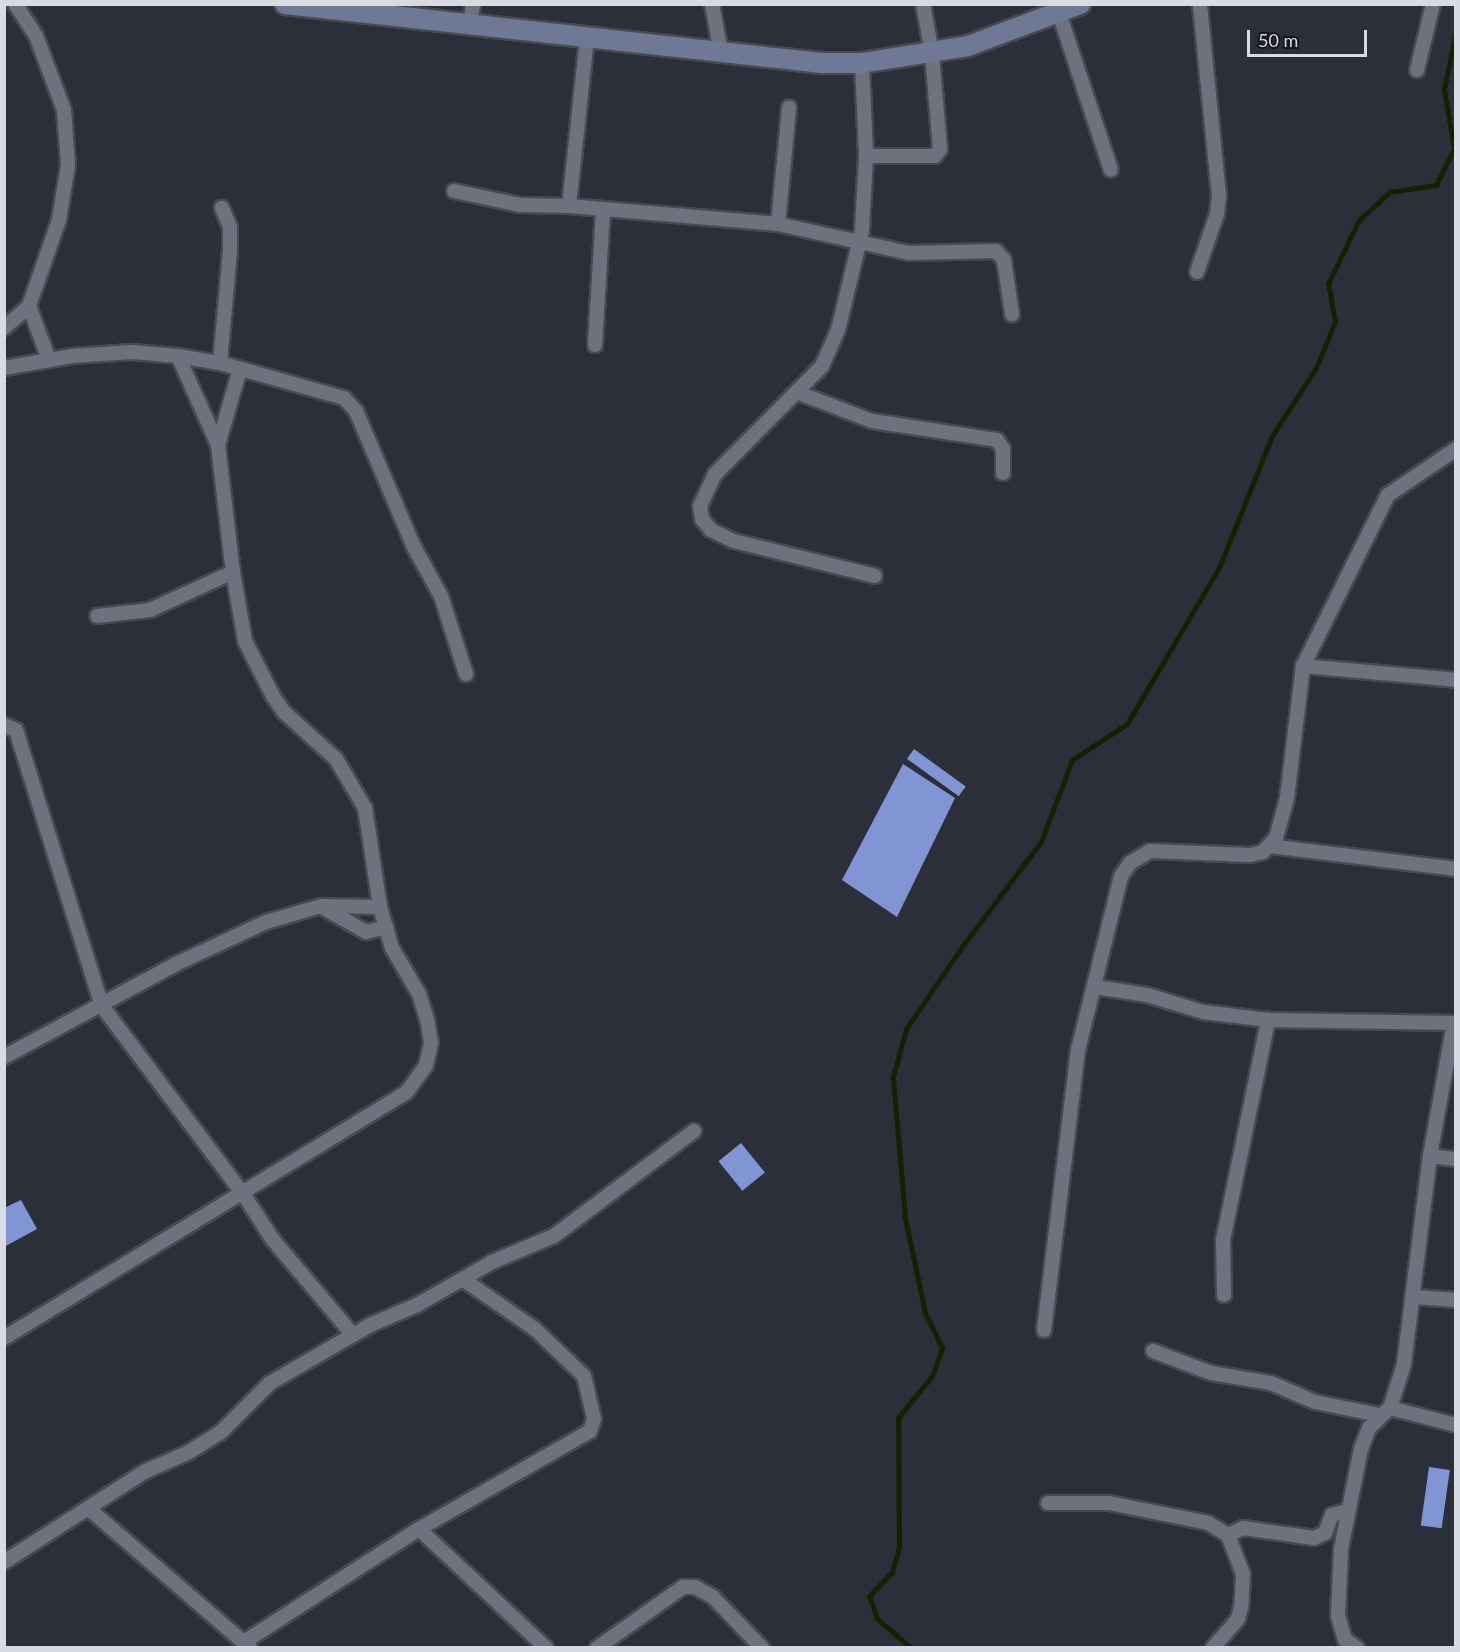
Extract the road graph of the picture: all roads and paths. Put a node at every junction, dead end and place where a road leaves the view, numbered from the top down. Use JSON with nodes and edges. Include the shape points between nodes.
{"nodes":[{"id":1,"x":15,"y":4,"type":"edge"},
{"id":2,"x":285,"y":4,"type":"edge"},
{"id":3,"x":473,"y":4,"type":"edge"},
{"id":4,"x":712,"y":4,"type":"edge"},
{"id":5,"x":923,"y":4,"type":"edge"},
{"id":6,"x":1080,"y":4,"type":"edge"},
{"id":7,"x":1200,"y":4,"type":"edge"},
{"id":8,"x":1433,"y":4,"type":"edge"},
{"id":9,"x":1059,"y":13,"type":"junction"},
{"id":10,"x":470,"y":24,"type":"junction"},
{"id":11,"x":587,"y":38,"type":"junction"},
{"id":12,"x":721,"y":53,"type":"junction"},
{"id":13,"x":932,"y":53,"type":"junction"},
{"id":14,"x":861,"y":63,"type":"junction"},
{"id":15,"x":1417,"y":70,"type":"dead end"},
{"id":16,"x":789,"y":108,"type":"dead end"},
{"id":17,"x":866,"y":156,"type":"junction"},
{"id":18,"x":1111,"y":171,"type":"dead end"},
{"id":19,"x":454,"y":191,"type":"dead end"},
{"id":20,"x":569,"y":206,"type":"junction"},
{"id":21,"x":222,"y":208,"type":"dead end"},
{"id":22,"x":603,"y":210,"type":"junction"},
{"id":23,"x":778,"y":224,"type":"junction"},
{"id":24,"x":860,"y":242,"type":"junction"},
{"id":25,"x":1197,"y":272,"type":"dead end"},
{"id":26,"x":29,"y":306,"type":"junction"},
{"id":27,"x":1012,"y":314,"type":"dead end"},
{"id":28,"x":4,"y":328,"type":"edge"},
{"id":29,"x":595,"y":345,"type":"dead end"},
{"id":30,"x":178,"y":356,"type":"junction"},
{"id":31,"x":49,"y":360,"type":"junction"},
{"id":32,"x":220,"y":363,"type":"junction"},
{"id":33,"x":4,"y":368,"type":"edge"},
{"id":34,"x":240,"y":369,"type":"junction"},
{"id":35,"x":799,"y":393,"type":"junction"},
{"id":36,"x":218,"y":445,"type":"junction"},
{"id":37,"x":1455,"y":448,"type":"edge"},
{"id":38,"x":1003,"y":473,"type":"dead end"},
{"id":39,"x":233,"y":572,"type":"junction"},
{"id":40,"x":875,"y":576,"type":"dead end"},
{"id":41,"x":97,"y":616,"type":"dead end"},
{"id":42,"x":1303,"y":666,"type":"junction"},
{"id":43,"x":466,"y":674,"type":"dead end"},
{"id":44,"x":1455,"y":680,"type":"edge"},
{"id":45,"x":4,"y":725,"type":"edge"},
{"id":46,"x":1269,"y":846,"type":"junction"},
{"id":47,"x":1455,"y":869,"type":"edge"},
{"id":48,"x":321,"y":906,"type":"junction"},
{"id":49,"x":380,"y":907,"type":"junction"},
{"id":50,"x":386,"y":927,"type":"junction"},
{"id":51,"x":1095,"y":987,"type":"junction"},
{"id":52,"x":102,"y":1006,"type":"junction"},
{"id":53,"x":1268,"y":1020,"type":"junction"},
{"id":54,"x":1455,"y":1023,"type":"edge"},
{"id":55,"x":4,"y":1057,"type":"edge"},
{"id":56,"x":694,"y":1131,"type":"dead end"},
{"id":57,"x":1430,"y":1156,"type":"junction"},
{"id":58,"x":1455,"y":1160,"type":"edge"},
{"id":59,"x":244,"y":1195,"type":"junction"},
{"id":60,"x":464,"y":1280,"type":"junction"},
{"id":61,"x":1224,"y":1295,"type":"dead end"},
{"id":62,"x":1415,"y":1297,"type":"junction"},
{"id":63,"x":1455,"y":1300,"type":"edge"},
{"id":64,"x":1044,"y":1330,"type":"dead end"},
{"id":65,"x":353,"y":1335,"type":"junction"},
{"id":66,"x":4,"y":1338,"type":"edge"},
{"id":67,"x":1153,"y":1351,"type":"dead end"},
{"id":68,"x":1384,"y":1412,"type":"junction"},
{"id":69,"x":1455,"y":1425,"type":"edge"},
{"id":70,"x":1048,"y":1503,"type":"dead end"},
{"id":71,"x":88,"y":1508,"type":"junction"},
{"id":72,"x":1347,"y":1511,"type":"junction"},
{"id":73,"x":419,"y":1528,"type":"junction"},
{"id":74,"x":1228,"y":1535,"type":"junction"},
{"id":75,"x":4,"y":1562,"type":"edge"},
{"id":76,"x":1344,"y":1643,"type":"edge"},
{"id":77,"x":247,"y":1645,"type":"edge"},
{"id":78,"x":546,"y":1647,"type":"edge"},
{"id":79,"x":597,"y":1647,"type":"edge"},
{"id":80,"x":762,"y":1647,"type":"edge"},
{"id":81,"x":1213,"y":1647,"type":"edge"},
{"id":82,"x":1357,"y":1647,"type":"edge"}],
"edges":[{"from":1,"to":26,"type":"street","via":[[36,36],[64,110],[68,165],[58,220]]},
{"from":2,"to":10,"type":"street"},
{"from":3,"to":10,"type":"street"},
{"from":4,"to":12,"type":"street"},
{"from":5,"to":13,"type":"street"},
{"from":6,"to":9,"type":"street"},
{"from":7,"to":25,"type":"street","via":[[1219,196],[1217,214]]},
{"from":8,"to":15,"type":"street"},
{"from":9,"to":13,"type":"street","via":[[968,46]]},
{"from":9,"to":18,"type":"street"},
{"from":10,"to":11,"type":"street"},
{"from":11,"to":12,"type":"street"},
{"from":11,"to":20,"type":"street"},
{"from":12,"to":14,"type":"street"},
{"from":13,"to":14,"type":"street"},
{"from":13,"to":17,"type":"street","via":[[938,153]]},
{"from":14,"to":17,"type":"street"},
{"from":16,"to":23,"type":"street"},
{"from":17,"to":24,"type":"street"},
{"from":19,"to":20,"type":"street","via":[[520,205]]},
{"from":20,"to":22,"type":"street"},
{"from":21,"to":32,"type":"street","via":[[230,227],[230,252]]},
{"from":22,"to":23,"type":"street"},
{"from":22,"to":29,"type":"street"},
{"from":23,"to":24,"type":"street"},
{"from":24,"to":27,"type":"street","via":[[909,253],[996,251],[1004,260]]},
{"from":24,"to":35,"type":"street","via":[[838,330],[822,366]]},
{"from":26,"to":28,"type":"street"},
{"from":26,"to":31,"type":"street"},
{"from":30,"to":31,"type":"street","via":[[132,352]]},
{"from":30,"to":32,"type":"street"},
{"from":30,"to":36,"type":"street"},
{"from":31,"to":33,"type":"street"},
{"from":32,"to":34,"type":"street"},
{"from":34,"to":36,"type":"street"},
{"from":34,"to":43,"type":"street","via":[[344,398],[357,411],[414,547],[441,596]]},
{"from":35,"to":38,"type":"street","via":[[872,421],[998,440]]},
{"from":35,"to":40,"type":"street","via":[[715,474],[700,506],[702,519],[711,530],[734,541]]},
{"from":36,"to":39,"type":"street"},
{"from":37,"to":42,"type":"street","via":[[1388,495]]},
{"from":39,"to":41,"type":"street","via":[[150,610]]},
{"from":39,"to":49,"type":"street","via":[[245,641],[273,696],[284,712],[336,759],[365,808]]},
{"from":42,"to":44,"type":"street"},
{"from":42,"to":46,"type":"street","via":[[1287,798],[1276,838]]},
{"from":45,"to":52,"type":"street","via":[[16,730]]},
{"from":46,"to":47,"type":"street"},
{"from":46,"to":51,"type":"street","via":[[1250,855],[1164,849],[1138,856],[1121,876]]},
{"from":48,"to":49,"type":"street"},
{"from":48,"to":50,"type":"street","via":[[366,932]]},
{"from":48,"to":52,"type":"street","via":[[266,922],[176,964]]},
{"from":49,"to":50,"type":"street"},
{"from":50,"to":59,"type":"street","via":[[428,1023],[430,1043],[420,1079],[406,1093]]},
{"from":51,"to":53,"type":"street","via":[[1147,995],[1203,1012]]},
{"from":51,"to":64,"type":"street","via":[[1078,1050]]},
{"from":52,"to":55,"type":"street"},
{"from":52,"to":59,"type":"street"},
{"from":53,"to":54,"type":"street"},
{"from":53,"to":61,"type":"street","via":[[1223,1240]]},
{"from":54,"to":57,"type":"street"},
{"from":56,"to":60,"type":"street","via":[[554,1236],[492,1262]]},
{"from":57,"to":58,"type":"street"},
{"from":57,"to":62,"type":"street"},
{"from":59,"to":65,"type":"street","via":[[273,1240]]},
{"from":59,"to":66,"type":"street"},
{"from":60,"to":65,"type":"street"},
{"from":60,"to":73,"type":"street","via":[[536,1329],[584,1376],[594,1419],[590,1431]]},
{"from":62,"to":63,"type":"street"},
{"from":62,"to":68,"type":"street","via":[[1404,1364]]},
{"from":65,"to":71,"type":"street","via":[[270,1383],[220,1433],[146,1471]]},
{"from":67,"to":68,"type":"street","via":[[1212,1373],[1272,1383],[1315,1402]]},
{"from":68,"to":69,"type":"street"},
{"from":68,"to":72,"type":"street","via":[[1361,1449]]},
{"from":70,"to":74,"type":"street","via":[[1109,1503],[1208,1524]]},
{"from":71,"to":75,"type":"street"},
{"from":71,"to":77,"type":"street"},
{"from":72,"to":74,"type":"street","via":[[1332,1515],[1325,1533],[1314,1538],[1243,1528]]},
{"from":72,"to":76,"type":"street","via":[[1337,1589]]},
{"from":73,"to":77,"type":"street"},
{"from":73,"to":78,"type":"street"},
{"from":74,"to":81,"type":"street","via":[[1243,1574],[1241,1607],[1238,1619]]},
{"from":76,"to":82,"type":"street"},
{"from":79,"to":80,"type":"street","via":[[683,1587],[695,1587],[713,1597]]}]}
